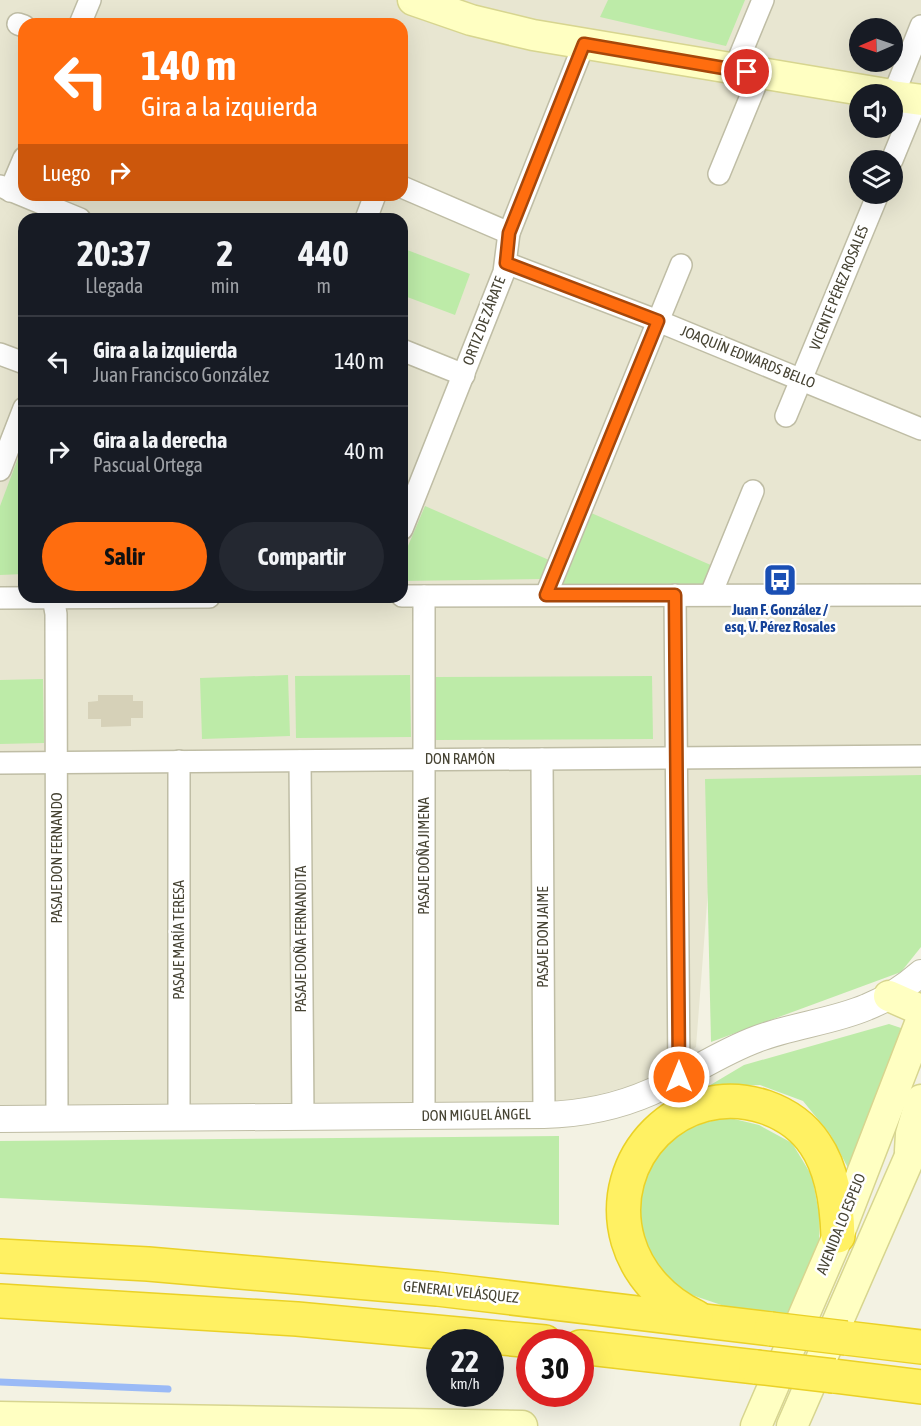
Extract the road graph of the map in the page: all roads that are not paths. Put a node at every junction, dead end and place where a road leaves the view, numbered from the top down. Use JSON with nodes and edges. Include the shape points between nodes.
{"nodes":[{"id":1,"x":90,"y":0,"type":"edge"},
{"id":2,"x":413,"y":0,"type":"edge"},
{"id":3,"x":763,"y":0,"type":"edge"},
{"id":4,"x":82,"y":18,"type":"edge"},
{"id":5,"x":921,"y":27,"type":"edge"},
{"id":6,"x":584,"y":44,"type":"junction"},
{"id":7,"x":747,"y":72,"type":"junction"},
{"id":8,"x":849,"y":88,"type":"edge"},
{"id":9,"x":906,"y":98,"type":"edge"},
{"id":10,"x":894,"y":150,"type":"edge"},
{"id":11,"x":18,"y":168,"type":"edge"},
{"id":12,"x":719,"y":174,"type":"dead end"},
{"id":13,"x":5,"y":189,"type":"edge"},
{"id":14,"x":408,"y":190,"type":"edge"},
{"id":15,"x":35,"y":201,"type":"edge"},
{"id":16,"x":874,"y":204,"type":"edge"},
{"id":17,"x":65,"y":213,"type":"edge"},
{"id":18,"x":509,"y":233,"type":"junction"},
{"id":19,"x":506,"y":263,"type":"junction"},
{"id":20,"x":681,"y":265,"type":"dead end"},
{"id":21,"x":658,"y":321,"type":"junction"},
{"id":22,"x":408,"y":352,"type":"edge"},
{"id":23,"x":0,"y":354,"type":"edge"},
{"id":24,"x":18,"y":361,"type":"edge"},
{"id":25,"x":464,"y":375,"type":"junction"},
{"id":26,"x":802,"y":379,"type":"junction"},
{"id":27,"x":786,"y":416,"type":"dead end"},
{"id":28,"x":18,"y":424,"type":"edge"},
{"id":29,"x":921,"y":429,"type":"edge"},
{"id":30,"x":0,"y":470,"type":"edge"},
{"id":31,"x":753,"y":491,"type":"dead end"},
{"id":32,"x":408,"y":514,"type":"edge"},
{"id":33,"x":711,"y":594,"type":"junction"},
{"id":34,"x":546,"y":595,"type":"junction"},
{"id":35,"x":675,"y":595,"type":"junction"},
{"id":36,"x":921,"y":595,"type":"edge"},
{"id":37,"x":408,"y":596,"type":"edge"},
{"id":38,"x":424,"y":596,"type":"junction"},
{"id":39,"x":0,"y":598,"type":"edge"},
{"id":40,"x":18,"y":598,"type":"edge"},
{"id":41,"x":54,"y":603,"type":"edge"},
{"id":42,"x":921,"y":756,"type":"edge"},
{"id":43,"x":677,"y":758,"type":"junction"},
{"id":44,"x":542,"y":759,"type":"junction"},
{"id":45,"x":300,"y":760,"type":"junction"},
{"id":46,"x":424,"y":760,"type":"junction"},
{"id":47,"x":179,"y":761,"type":"junction"},
{"id":48,"x":0,"y":762,"type":"edge"},
{"id":49,"x":56,"y":762,"type":"junction"},
{"id":50,"x":921,"y":973,"type":"edge"},
{"id":51,"x":889,"y":996,"type":"junction"},
{"id":52,"x":921,"y":1010,"type":"edge"},
{"id":53,"x":921,"y":1021,"type":"edge"},
{"id":54,"x":679,"y":1077,"type":"junction"},
{"id":55,"x":921,"y":1100,"type":"edge"},
{"id":56,"x":544,"y":1115,"type":"junction"},
{"id":57,"x":423,"y":1116,"type":"junction"},
{"id":58,"x":303,"y":1117,"type":"junction"},
{"id":59,"x":57,"y":1118,"type":"junction"},
{"id":60,"x":179,"y":1118,"type":"junction"},
{"id":61,"x":0,"y":1119,"type":"edge"},
{"id":62,"x":915,"y":1144,"type":"edge"},
{"id":63,"x":838,"y":1236,"type":"junction"},
{"id":64,"x":0,"y":1244,"type":"edge"},
{"id":65,"x":0,"y":1256,"type":"edge"},
{"id":66,"x":148,"y":1264,"type":"junction"},
{"id":67,"x":0,"y":1301,"type":"edge"},
{"id":68,"x":712,"y":1322,"type":"junction"},
{"id":69,"x":516,"y":1339,"type":"edge"},
{"id":70,"x":921,"y":1347,"type":"edge"},
{"id":71,"x":594,"y":1349,"type":"edge"},
{"id":72,"x":921,"y":1387,"type":"edge"},
{"id":73,"x":0,"y":1418,"type":"edge"},
{"id":74,"x":522,"y":1426,"type":"edge"},
{"id":75,"x":756,"y":1426,"type":"edge"},
{"id":76,"x":792,"y":1426,"type":"edge"}],
"edges":[{"from":1,"to":4,"type":"street"},
{"from":2,"to":6,"type":"main road","via":[[502,28]]},
{"from":3,"to":7,"type":"street"},
{"from":5,"to":9,"type":"street"},
{"from":6,"to":7,"type":"main road"},
{"from":6,"to":18,"type":"street","name":"ORTIZ DE ZÁRATE"},
{"from":7,"to":8,"type":"main road"},
{"from":7,"to":12,"type":"street"},
{"from":9,"to":10,"type":"street"},
{"from":11,"to":13,"type":"street"},
{"from":14,"to":18,"type":"street"},
{"from":15,"to":17,"type":"street"},
{"from":16,"to":26,"type":"street","name":"VICENTE PÉREZ ROSALES"},
{"from":18,"to":19,"type":"street","name":"ORTIZ DE ZÁRATE"},
{"from":19,"to":21,"type":"street","name":"JOAQUÍN EDWARDS BELLO"},
{"from":19,"to":25,"type":"street","name":"ORTIZ DE ZÁRATE"},
{"from":20,"to":21,"type":"street"},
{"from":21,"to":26,"type":"street","name":"JOAQUÍN EDWARDS BELLO"},
{"from":21,"to":34,"type":"street"},
{"from":22,"to":25,"type":"street"},
{"from":23,"to":24,"type":"street"},
{"from":25,"to":32,"type":"street","name":"ORTIZ DE ZÁRATE"},
{"from":26,"to":27,"type":"street","name":"VICENTE PÉREZ ROSALES"},
{"from":26,"to":29,"type":"street","name":"JOAQUÍN EDWARDS BELLO"},
{"from":28,"to":30,"type":"street"},
{"from":31,"to":33,"type":"street"},
{"from":33,"to":35,"type":"street"},
{"from":33,"to":36,"type":"street"},
{"from":34,"to":35,"type":"street"},
{"from":34,"to":38,"type":"street"},
{"from":35,"to":43,"type":"street"},
{"from":37,"to":38,"type":"street"},
{"from":38,"to":46,"type":"street","name":"PASAJE DOÑA JIMENA"},
{"from":39,"to":40,"type":"street"},
{"from":41,"to":49,"type":"street","name":"PASAJE DON FERNANDO"},
{"from":42,"to":43,"type":"street","name":"DON RAMÓN"},
{"from":43,"to":44,"type":"street","name":"DON RAMÓN"},
{"from":43,"to":54,"type":"street"},
{"from":44,"to":46,"type":"street","name":"DON RAMÓN"},
{"from":44,"to":56,"type":"street","name":"PASAJE DON JAIME"},
{"from":45,"to":46,"type":"street","name":"DON RAMÓN"},
{"from":45,"to":47,"type":"street","name":"DON RAMÓN"},
{"from":45,"to":58,"type":"street","name":"PASAJE DOÑA FERNANDITA"},
{"from":46,"to":57,"type":"street","name":"PASAJE DOÑA JIMENA"},
{"from":47,"to":49,"type":"street","name":"DON RAMÓN"},
{"from":47,"to":60,"type":"street","name":"PASAJE MARÍA TERESA"},
{"from":48,"to":49,"type":"street","name":"DON RAMÓN"},
{"from":49,"to":59,"type":"street","name":"PASAJE DON FERNANDO"},
{"from":50,"to":51,"type":"street","name":"DON MIGUEL ÁNGEL"},
{"from":51,"to":52,"type":"main road"},
{"from":51,"to":54,"type":"street","name":"DON MIGUEL ÁNGEL","via":[[844,1016],[750,1041]]},
{"from":53,"to":63,"type":"main road","name":"AVENIDA LO ESPEJO"},
{"from":54,"to":56,"type":"street","name":"DON MIGUEL ÁNGEL","via":[[652,1092],[612,1106]]},
{"from":55,"to":62,"type":"main road","via":[[911,1134]]},
{"from":56,"to":57,"type":"street","name":"DON MIGUEL ÁNGEL"},
{"from":57,"to":58,"type":"street","name":"DON MIGUEL ÁNGEL"},
{"from":58,"to":60,"type":"street","name":"DON MIGUEL ÁNGEL"},
{"from":59,"to":60,"type":"street","name":"DON MIGUEL ÁNGEL"},
{"from":59,"to":61,"type":"street","name":"DON MIGUEL ÁNGEL"},
{"from":62,"to":76,"type":"main road"},
{"from":63,"to":68,"type":"highway","via":[[830,1178],[817,1146],[798,1124],[756,1105],[726,1101],[696,1106],[667,1122],[643,1148],[627,1180],[623,1215],[626,1232],[639,1266],[662,1295]]},
{"from":63,"to":75,"type":"main road","name":"AVENIDA LO ESPEJO"},
{"from":64,"to":66,"type":"highway"},
{"from":65,"to":66,"type":"highway","name":"GENERAL VELÁSQUEZ"},
{"from":66,"to":68,"type":"highway","name":"GENERAL VELÁSQUEZ","via":[[437,1289]]},
{"from":67,"to":69,"type":"highway","via":[[297,1319]]},
{"from":68,"to":70,"type":"highway","name":"GENERAL VELÁSQUEZ","bridge":true},
{"from":71,"to":72,"type":"highway","bridge":true},
{"from":73,"to":74,"type":"main road"}]}
